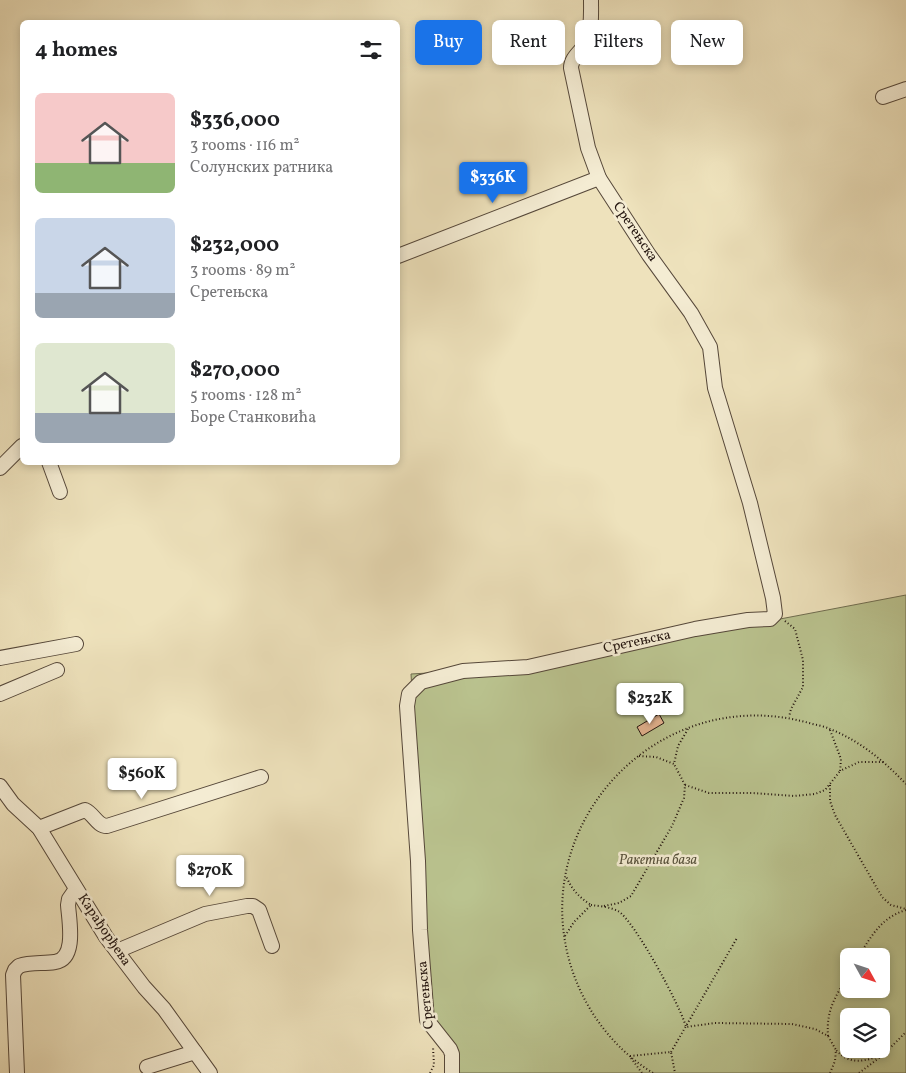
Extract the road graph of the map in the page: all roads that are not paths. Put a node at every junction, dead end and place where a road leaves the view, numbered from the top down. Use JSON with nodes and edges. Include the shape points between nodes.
{"nodes":[{"id":1,"x":591,"y":0,"type":"edge"},
{"id":2,"x":906,"y":89,"type":"edge"},
{"id":3,"x":882,"y":97,"type":"dead end"},
{"id":4,"x":599,"y":178,"type":"junction"},
{"id":5,"x":400,"y":255,"type":"edge"},
{"id":6,"x":20,"y":448,"type":"edge"},
{"id":7,"x":51,"y":465,"type":"edge"},
{"id":8,"x":0,"y":468,"type":"edge"},
{"id":9,"x":60,"y":492,"type":"dead end"},
{"id":10,"x":76,"y":644,"type":"dead end"},
{"id":11,"x":0,"y":658,"type":"edge"},
{"id":12,"x":57,"y":670,"type":"dead end"},
{"id":13,"x":0,"y":694,"type":"edge"},
{"id":14,"x":261,"y":777,"type":"dead end"},
{"id":15,"x":0,"y":786,"type":"edge"},
{"id":16,"x":39,"y":828,"type":"junction"},
{"id":17,"x":76,"y":889,"type":"junction"},
{"id":18,"x":272,"y":946,"type":"dead end"},
{"id":19,"x":117,"y":952,"type":"junction"},
{"id":20,"x":195,"y":1052,"type":"junction"},
{"id":21,"x":147,"y":1067,"type":"dead end"},
{"id":22,"x":16,"y":1073,"type":"edge"},
{"id":23,"x":210,"y":1073,"type":"edge"},
{"id":24,"x":452,"y":1073,"type":"edge"}],
"edges":[{"from":1,"to":4,"type":"street","name":"Сретењска","via":[[587,42],[572,60],[571,68],[588,148]]},
{"from":2,"to":3,"type":"street"},
{"from":4,"to":5,"type":"street"},
{"from":4,"to":24,"type":"street","name":"Сретењска","via":[[691,313],[710,347],[715,388],[750,503],[775,614],[770,619],[695,629],[528,667],[463,672],[421,682],[409,694],[407,706],[427,1020],[450,1049]]},
{"from":6,"to":8,"type":"street"},
{"from":7,"to":9,"type":"street"},
{"from":10,"to":11,"type":"street"},
{"from":12,"to":13,"type":"street"},
{"from":14,"to":16,"type":"street","via":[[111,825],[103,826],[85,810]]},
{"from":15,"to":16,"type":"street","name":"Карађорђева"},
{"from":16,"to":17,"type":"street","name":"Карађорђева"},
{"from":17,"to":19,"type":"street","name":"Карађорђева"},
{"from":17,"to":22,"type":"street","via":[[69,899],[70,944],[64,958],[57,962],[19,966],[14,970]]},
{"from":18,"to":19,"type":"street","via":[[258,910],[248,906],[206,914]]},
{"from":19,"to":20,"type":"street","name":"Карађорђева"},
{"from":20,"to":21,"type":"street"},
{"from":20,"to":23,"type":"street","name":"Карађорђева"}]}
